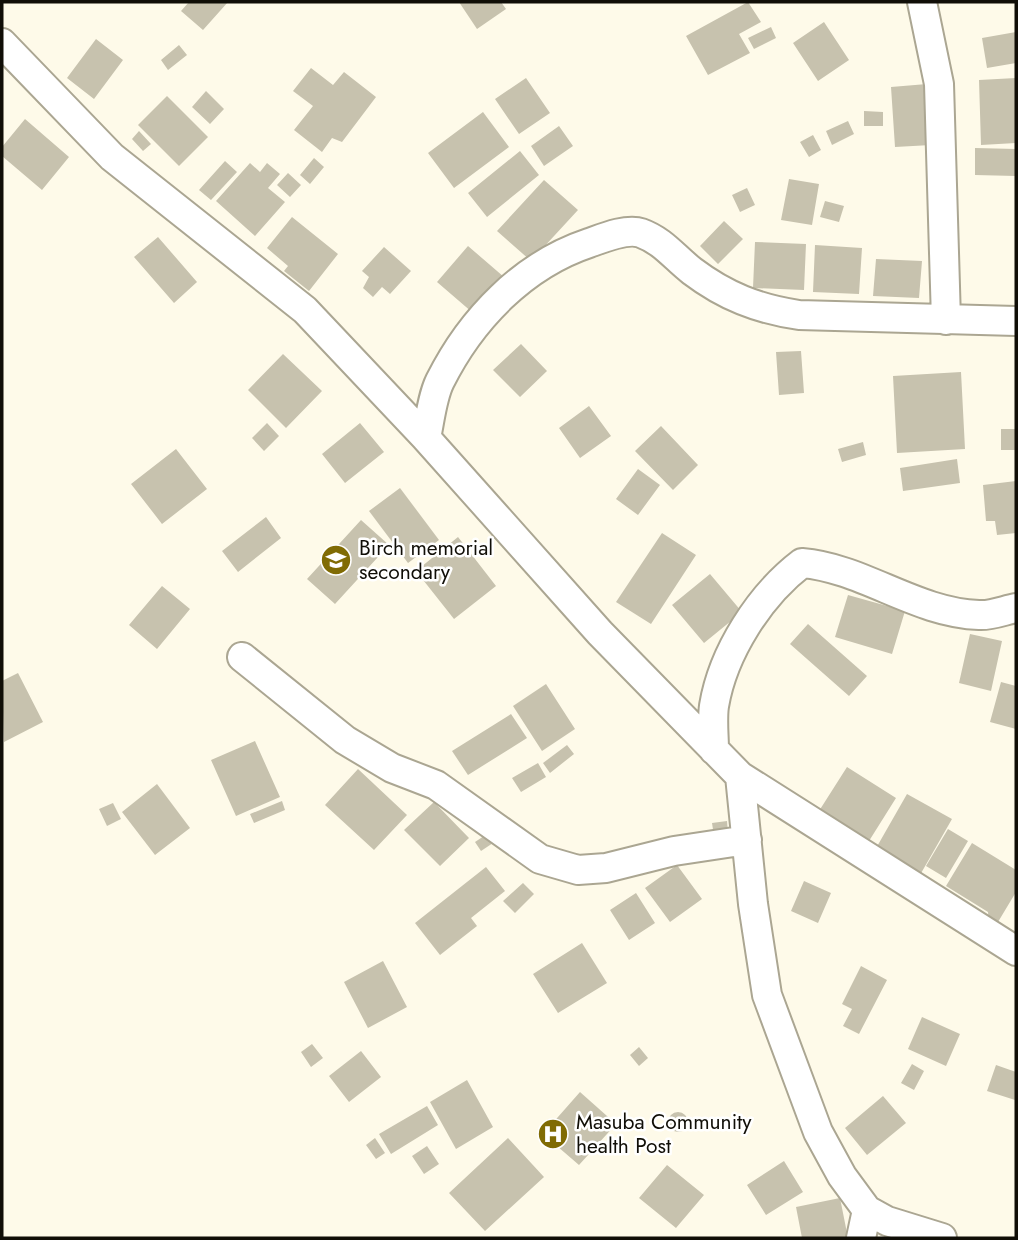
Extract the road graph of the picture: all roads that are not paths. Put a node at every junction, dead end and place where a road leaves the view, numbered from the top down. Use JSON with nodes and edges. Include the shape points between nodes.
{"nodes":[{"id":1,"x":922,"y":2,"type":"edge"},
{"id":2,"x":2,"y":43,"type":"edge"},
{"id":3,"x":946,"y":320,"type":"junction"},
{"id":4,"x":1016,"y":321,"type":"edge"},
{"id":5,"x":426,"y":438,"type":"junction"},
{"id":6,"x":1016,"y":608,"type":"edge"},
{"id":7,"x":242,"y":657,"type":"dead end"},
{"id":8,"x":714,"y":750,"type":"junction"},
{"id":9,"x":740,"y":776,"type":"junction"},
{"id":10,"x":747,"y":840,"type":"junction"},
{"id":11,"x":1016,"y":951,"type":"edge"},
{"id":12,"x":867,"y":1210,"type":"junction"},
{"id":13,"x":861,"y":1238,"type":"edge"},
{"id":14,"x":942,"y":1238,"type":"edge"}],
"edges":[{"from":1,"to":3,"type":"street","via":[[939,84]]},
{"from":2,"to":5,"type":"street","via":[[112,157],[305,310]]},
{"from":3,"to":4,"type":"street"},
{"from":3,"to":5,"type":"street","via":[[765,310],[718,289],[667,246],[638,232],[606,237],[564,251],[489,307],[439,383]]},
{"from":5,"to":8,"type":"street","via":[[600,633]]},
{"from":6,"to":8,"type":"street","via":[[980,615],[941,608],[826,565],[802,563],[779,581],[753,615],[726,665],[714,706]]},
{"from":7,"to":10,"type":"street","via":[[345,740],[392,768],[436,785],[540,859],[578,870],[606,868]]},
{"from":8,"to":9,"type":"street"},
{"from":9,"to":10,"type":"street"},
{"from":9,"to":11,"type":"street"},
{"from":10,"to":12,"type":"street","via":[[767,995],[818,1132]]},
{"from":12,"to":13,"type":"street"},
{"from":12,"to":14,"type":"street","via":[[887,1222]]}]}
